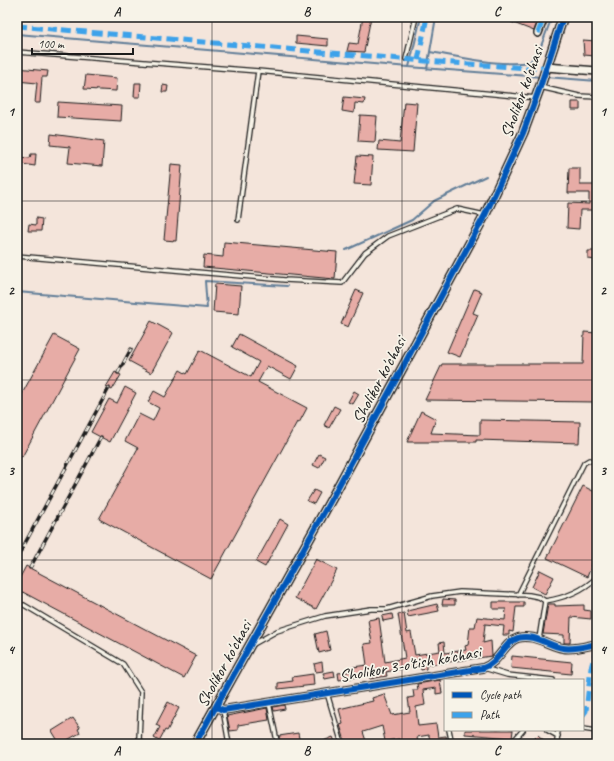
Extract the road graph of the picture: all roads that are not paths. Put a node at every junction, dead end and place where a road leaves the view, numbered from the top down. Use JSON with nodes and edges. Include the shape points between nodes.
{"nodes":[{"id":1,"x":416,"y":17,"type":"edge"},
{"id":2,"x":544,"y":17,"type":"edge"},
{"id":3,"x":563,"y":17,"type":"edge"},
{"id":4,"x":538,"y":33,"type":"dead end"},
{"id":5,"x":17,"y":52,"type":"edge"},
{"id":6,"x":406,"y":59,"type":"dead end"},
{"id":7,"x":258,"y":71,"type":"junction"},
{"id":8,"x":597,"y":71,"type":"edge"},
{"id":9,"x":543,"y":77,"type":"junction"},
{"id":10,"x":537,"y":98,"type":"junction"},
{"id":11,"x":597,"y":98,"type":"edge"},
{"id":12,"x":485,"y":215,"type":"junction"},
{"id":13,"x":238,"y":220,"type":"dead end"},
{"id":14,"x":17,"y":256,"type":"edge"},
{"id":15,"x":597,"y":463,"type":"edge"},
{"id":16,"x":597,"y":577,"type":"edge"},
{"id":17,"x":518,"y":595,"type":"junction"},
{"id":18,"x":545,"y":602,"type":"junction"},
{"id":19,"x":24,"y":605,"type":"dead end"},
{"id":20,"x":539,"y":640,"type":"junction"},
{"id":21,"x":597,"y":644,"type":"edge"},
{"id":22,"x":249,"y":647,"type":"junction"},
{"id":23,"x":483,"y":668,"type":"junction"},
{"id":24,"x":449,"y":676,"type":"edge"},
{"id":25,"x":544,"y":679,"type":"edge"},
{"id":26,"x":327,"y":693,"type":"junction"},
{"id":27,"x":269,"y":703,"type":"junction"},
{"id":28,"x":220,"y":709,"type":"junction"},
{"id":29,"x":584,"y":729,"type":"edge"},
{"id":30,"x":449,"y":731,"type":"edge"},
{"id":31,"x":522,"y":731,"type":"edge"},
{"id":32,"x":597,"y":731,"type":"edge"},
{"id":33,"x":559,"y":732,"type":"edge"},
{"id":34,"x":277,"y":740,"type":"dead end"},
{"id":35,"x":557,"y":743,"type":"edge"},
{"id":36,"x":143,"y":744,"type":"edge"},
{"id":37,"x":195,"y":744,"type":"edge"},
{"id":38,"x":229,"y":744,"type":"edge"},
{"id":39,"x":342,"y":744,"type":"edge"},
{"id":40,"x":452,"y":744,"type":"edge"},
{"id":41,"x":511,"y":744,"type":"edge"}],
"edges":[{"from":1,"to":6,"type":"lane"},
{"from":2,"to":4,"type":"street"},
{"from":3,"to":9,"type":"street","name":"Sholikor ko'chasi"},
{"from":5,"to":7,"type":"lane"},
{"from":7,"to":10,"type":"lane"},
{"from":7,"to":13,"type":"lane"},
{"from":8,"to":9,"type":"street"},
{"from":9,"to":10,"type":"street","name":"Sholikor ko'chasi"},
{"from":9,"to":11,"type":"lane","via":[[579,96]]},
{"from":10,"to":12,"type":"street","name":"Sholikor ko'chasi"},
{"from":12,"to":14,"type":"lane","via":[[457,209],[388,236],[365,253],[342,282],[285,280]]},
{"from":12,"to":22,"type":"street","name":"Sholikor ko'chasi"},
{"from":15,"to":17,"type":"lane","via":[[589,460],[584,463]]},
{"from":16,"to":18,"type":"lane","via":[[563,598]]},
{"from":17,"to":18,"type":"lane","via":[[539,597]]},
{"from":17,"to":22,"type":"lane","via":[[460,592],[387,609],[325,616],[278,631]]},
{"from":18,"to":20,"type":"lane"},
{"from":19,"to":36,"type":"lane","via":[[123,664],[141,692],[139,740]]},
{"from":20,"to":21,"type":"street","name":"Sholikor 3-o'tish ko'chasi","via":[[568,649]]},
{"from":20,"to":23,"type":"street","name":"Sholikor 3-o'tish ko'chasi","via":[[518,638],[495,662]]},
{"from":22,"to":28,"type":"street","name":"Sholikor ko'chasi"},
{"from":23,"to":24,"type":"street","name":"Sholikor 3-o'tish ko'chasi"},
{"from":23,"to":25,"type":"lane","via":[[507,675]]},
{"from":24,"to":26,"type":"street","name":"Sholikor 3-o'tish ko'chasi"},
{"from":26,"to":27,"type":"street","name":"Sholikor 3-o'tish ko'chasi"},
{"from":26,"to":39,"type":"lane"},
{"from":27,"to":28,"type":"street","name":"Sholikor 3-o'tish ko'chasi"},
{"from":27,"to":34,"type":"lane"},
{"from":28,"to":37,"type":"street","name":"Sholikor ko'chasi"},
{"from":28,"to":38,"type":"lane"},
{"from":29,"to":32,"type":"lane"},
{"from":30,"to":40,"type":"lane"},
{"from":31,"to":41,"type":"lane"},
{"from":33,"to":35,"type":"lane"}]}
